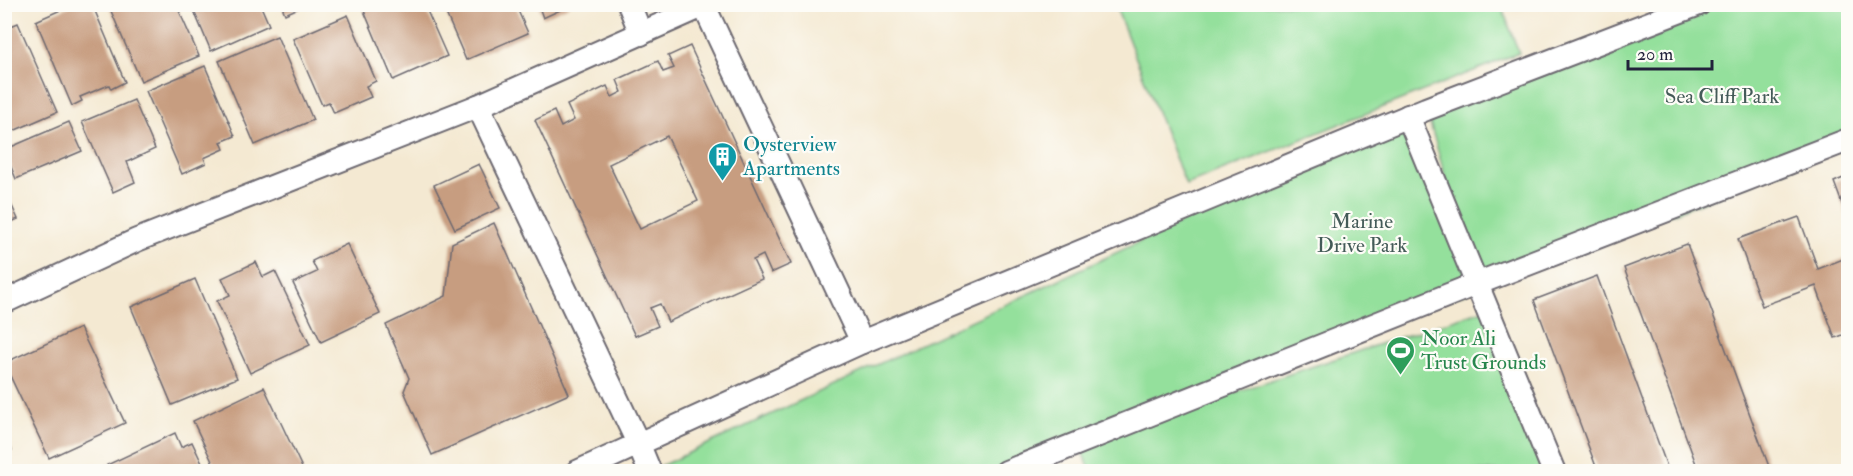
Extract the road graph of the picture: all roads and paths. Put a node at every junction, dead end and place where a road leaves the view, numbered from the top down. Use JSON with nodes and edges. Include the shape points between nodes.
{"nodes":[{"id":1,"x":629,"y":4,"type":"edge"},
{"id":2,"x":1700,"y":4,"type":"edge"},
{"id":3,"x":705,"y":5,"type":"edge"},
{"id":4,"x":642,"y":34,"type":"junction"},
{"id":5,"x":478,"y":106,"type":"junction"},
{"id":6,"x":1408,"y":116,"type":"junction"},
{"id":7,"x":1848,"y":140,"type":"edge"},
{"id":8,"x":1476,"y":284,"type":"junction"},
{"id":9,"x":4,"y":302,"type":"edge"},
{"id":10,"x":862,"y":342,"type":"junction"},
{"id":11,"x":638,"y":443,"type":"junction"},
{"id":12,"x":577,"y":471,"type":"edge"},
{"id":13,"x":650,"y":471,"type":"edge"},
{"id":14,"x":1006,"y":471,"type":"edge"},
{"id":15,"x":1554,"y":471,"type":"edge"}],
"edges":[{"from":1,"to":4,"type":"street"},
{"from":2,"to":6,"type":"street"},
{"from":3,"to":4,"type":"street"},
{"from":3,"to":10,"type":"street"},
{"from":4,"to":5,"type":"street"},
{"from":5,"to":9,"type":"street","via":[[137,240]]},
{"from":5,"to":11,"type":"street"},
{"from":6,"to":8,"type":"street"},
{"from":6,"to":10,"type":"street"},
{"from":7,"to":8,"type":"street"},
{"from":8,"to":14,"type":"street"},
{"from":8,"to":15,"type":"street"},
{"from":10,"to":11,"type":"street"},
{"from":11,"to":12,"type":"street"},
{"from":11,"to":13,"type":"street"}]}
